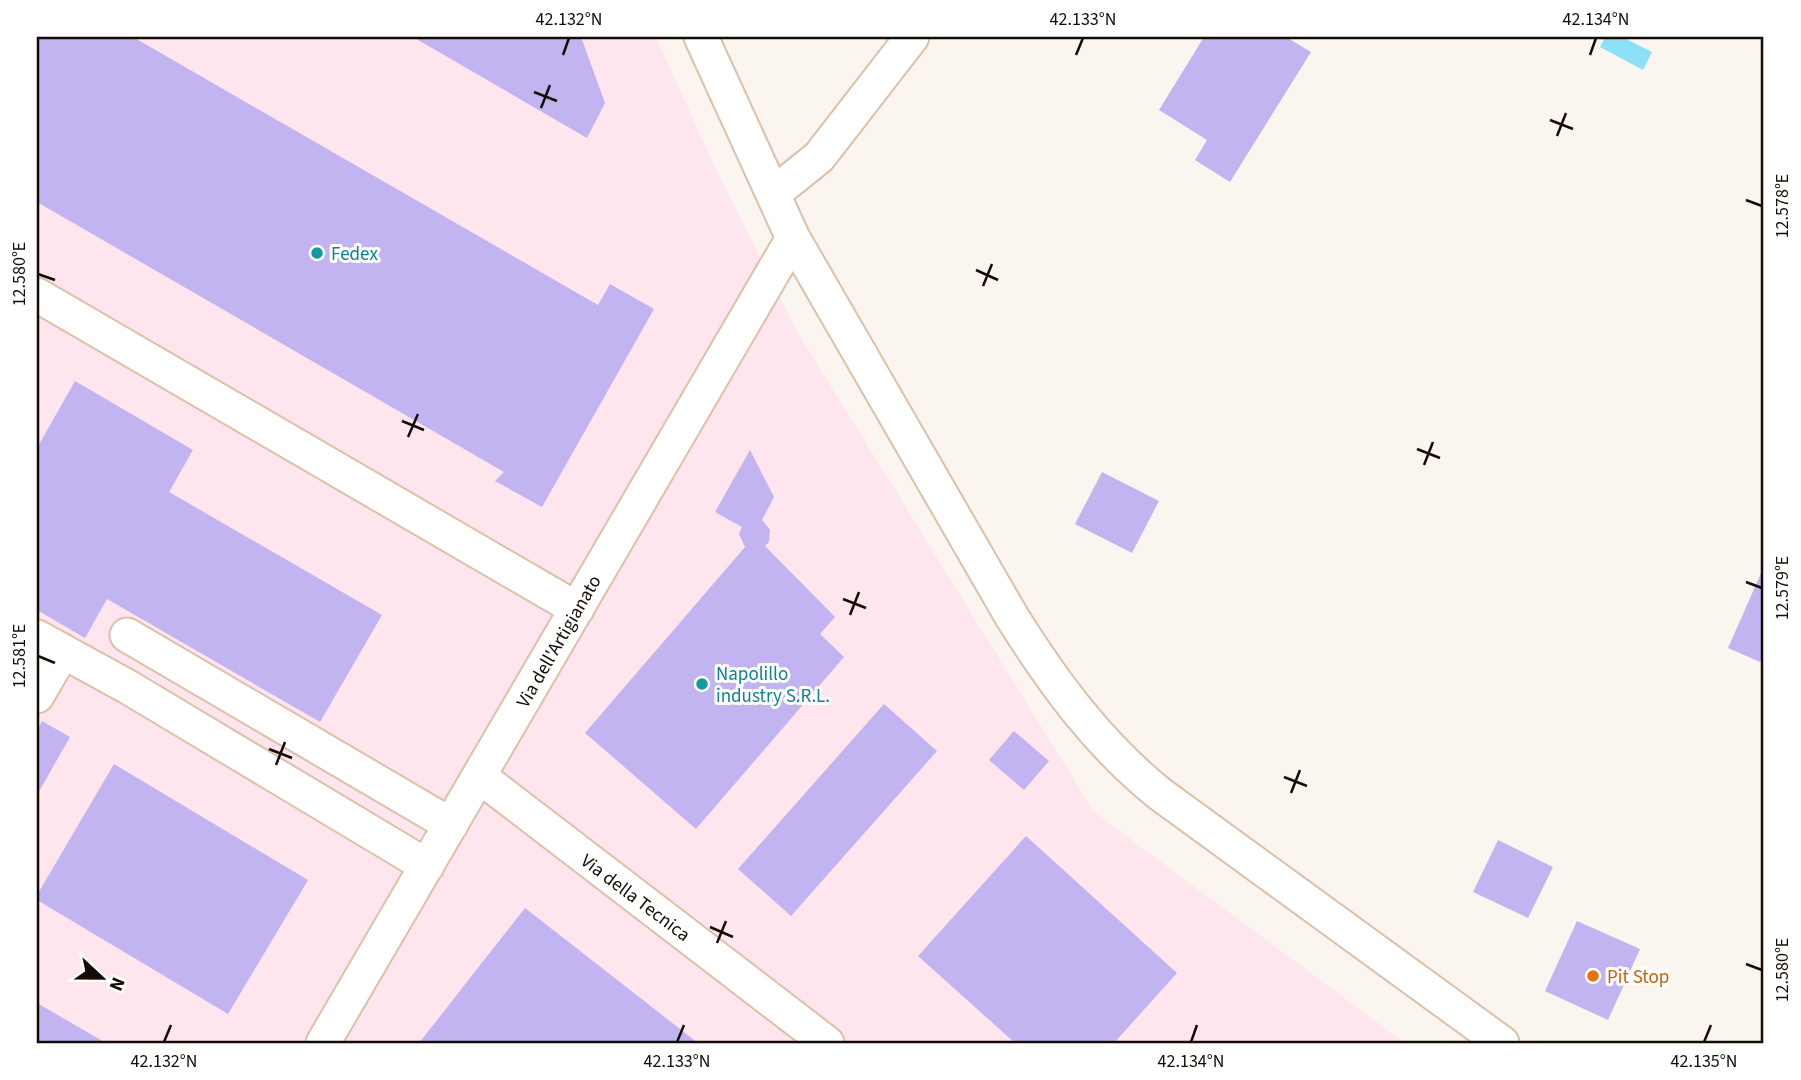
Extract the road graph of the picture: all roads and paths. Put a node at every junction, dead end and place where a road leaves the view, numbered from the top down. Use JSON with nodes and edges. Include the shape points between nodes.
{"nodes":[{"id":1,"x":701,"y":37,"type":"edge"},
{"id":2,"x":912,"y":37,"type":"edge"},
{"id":3,"x":773,"y":194,"type":"junction"},
{"id":4,"x":793,"y":238,"type":"junction"},
{"id":5,"x":37,"y":295,"type":"edge"},
{"id":6,"x":577,"y":609,"type":"junction"},
{"id":7,"x":127,"y":635,"type":"dead end"},
{"id":8,"x":50,"y":644,"type":"edge"},
{"id":9,"x":37,"y":696,"type":"edge"},
{"id":10,"x":479,"y":776,"type":"junction"},
{"id":11,"x":451,"y":825,"type":"junction"},
{"id":12,"x":427,"y":866,"type":"junction"},
{"id":13,"x":323,"y":1043,"type":"edge"},
{"id":14,"x":827,"y":1043,"type":"edge"},
{"id":15,"x":1502,"y":1043,"type":"edge"}],
"edges":[{"from":1,"to":3,"type":"street"},
{"from":2,"to":3,"type":"street","via":[[819,157]]},
{"from":3,"to":4,"type":"street"},
{"from":4,"to":6,"type":"street","name":"Via dell'Artigianato"},
{"from":4,"to":15,"type":"street","via":[[1012,617],[1090,728],[1160,794]]},
{"from":5,"to":6,"type":"street"},
{"from":6,"to":10,"type":"street","name":"Via dell'Artigianato"},
{"from":7,"to":11,"type":"street"},
{"from":8,"to":9,"type":"street"},
{"from":8,"to":12,"type":"street"},
{"from":10,"to":11,"type":"street","name":"Via dell'Artigianato"},
{"from":10,"to":14,"type":"street","name":"Via della Tecnica"},
{"from":11,"to":12,"type":"street","name":"Via dell'Artigianato"},
{"from":12,"to":13,"type":"street","name":"Via dell'Artigianato"}]}
